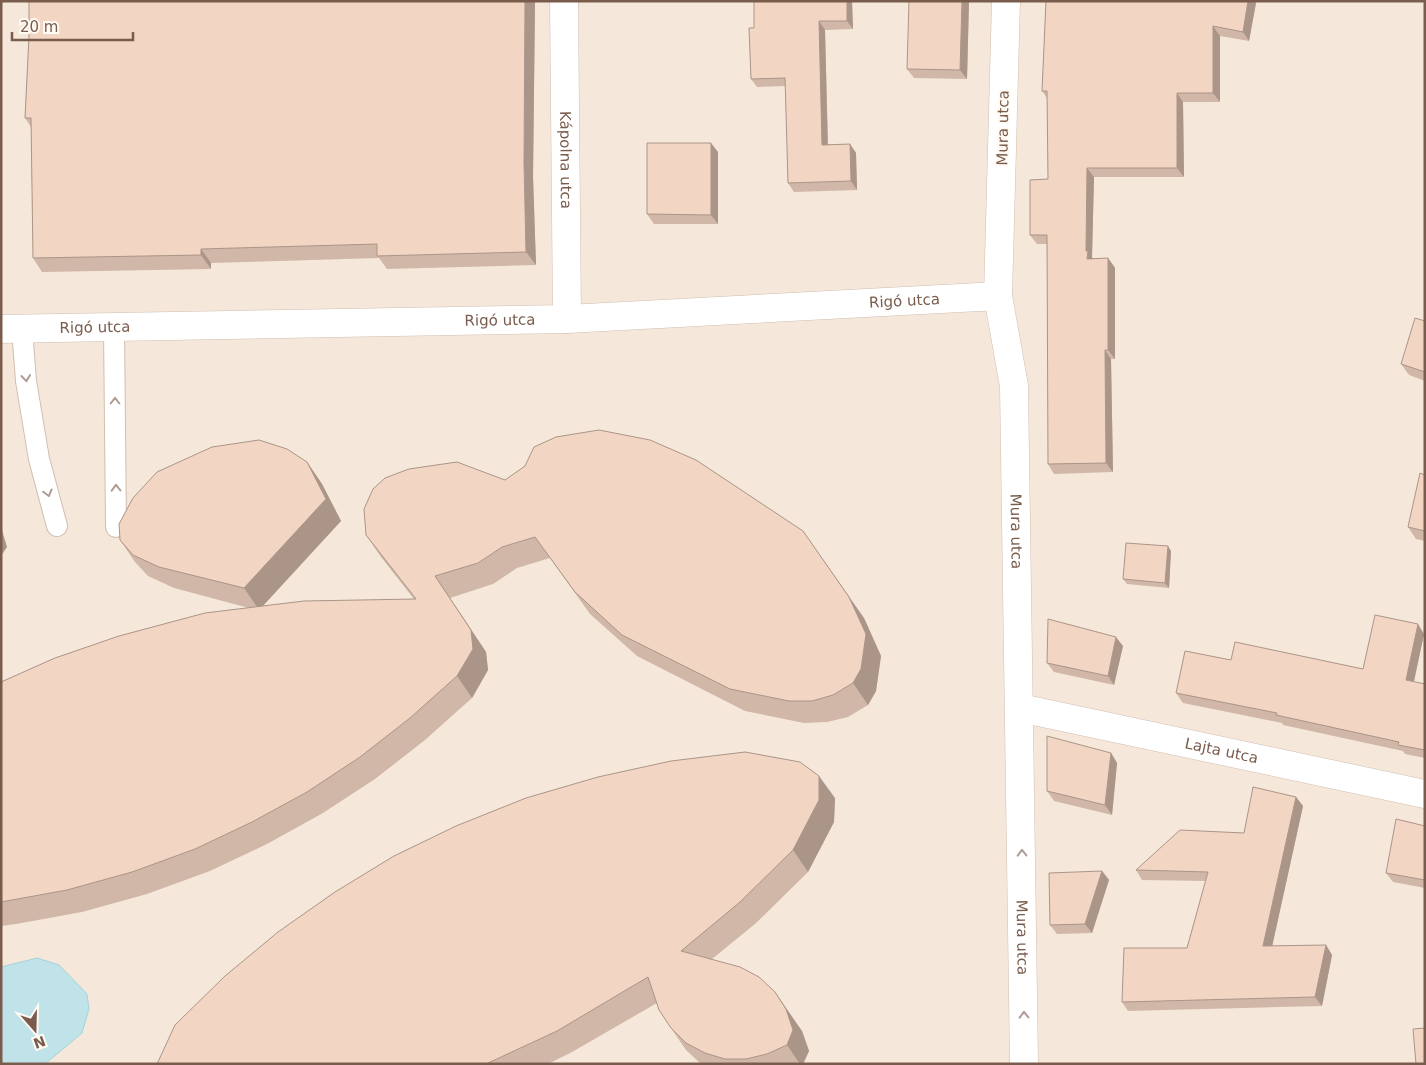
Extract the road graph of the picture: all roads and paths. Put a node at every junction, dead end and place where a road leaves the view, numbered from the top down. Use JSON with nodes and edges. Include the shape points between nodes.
{"nodes":[{"id":1,"x":564,"y":1,"type":"edge"},
{"id":2,"x":1006,"y":1,"type":"edge"},
{"id":3,"x":998,"y":296,"type":"junction"},
{"id":4,"x":567,"y":319,"type":"junction"},
{"id":5,"x":114,"y":327,"type":"junction"},
{"id":6,"x":11,"y":329,"type":"edge"},
{"id":7,"x":57,"y":526,"type":"dead end"},
{"id":8,"x":116,"y":527,"type":"dead end"},
{"id":9,"x":1020,"y":708,"type":"junction"},
{"id":10,"x":1425,"y":794,"type":"edge"},
{"id":11,"x":1024,"y":1064,"type":"edge"}],
"edges":[{"from":1,"to":4,"type":"street","name":"Kápolna utca"},
{"from":2,"to":3,"type":"street","name":"Mura utca"},
{"from":3,"to":4,"type":"street","name":"Rigó utca"},
{"from":3,"to":9,"type":"street","name":"Mura utca","via":[[1014,386]]},
{"from":4,"to":5,"type":"street","name":"Rigó utca"},
{"from":5,"to":6,"type":"street","name":"Rigó utca"},
{"from":8,"to":5,"type":"lane","one_way":true},
{"from":6,"to":7,"type":"lane","one_way":true,"via":[[26,381],[37,450]]},
{"from":9,"to":10,"type":"street","name":"Lajta utca"},
{"from":11,"to":9,"type":"street","name":"Mura utca","one_way":true}]}
